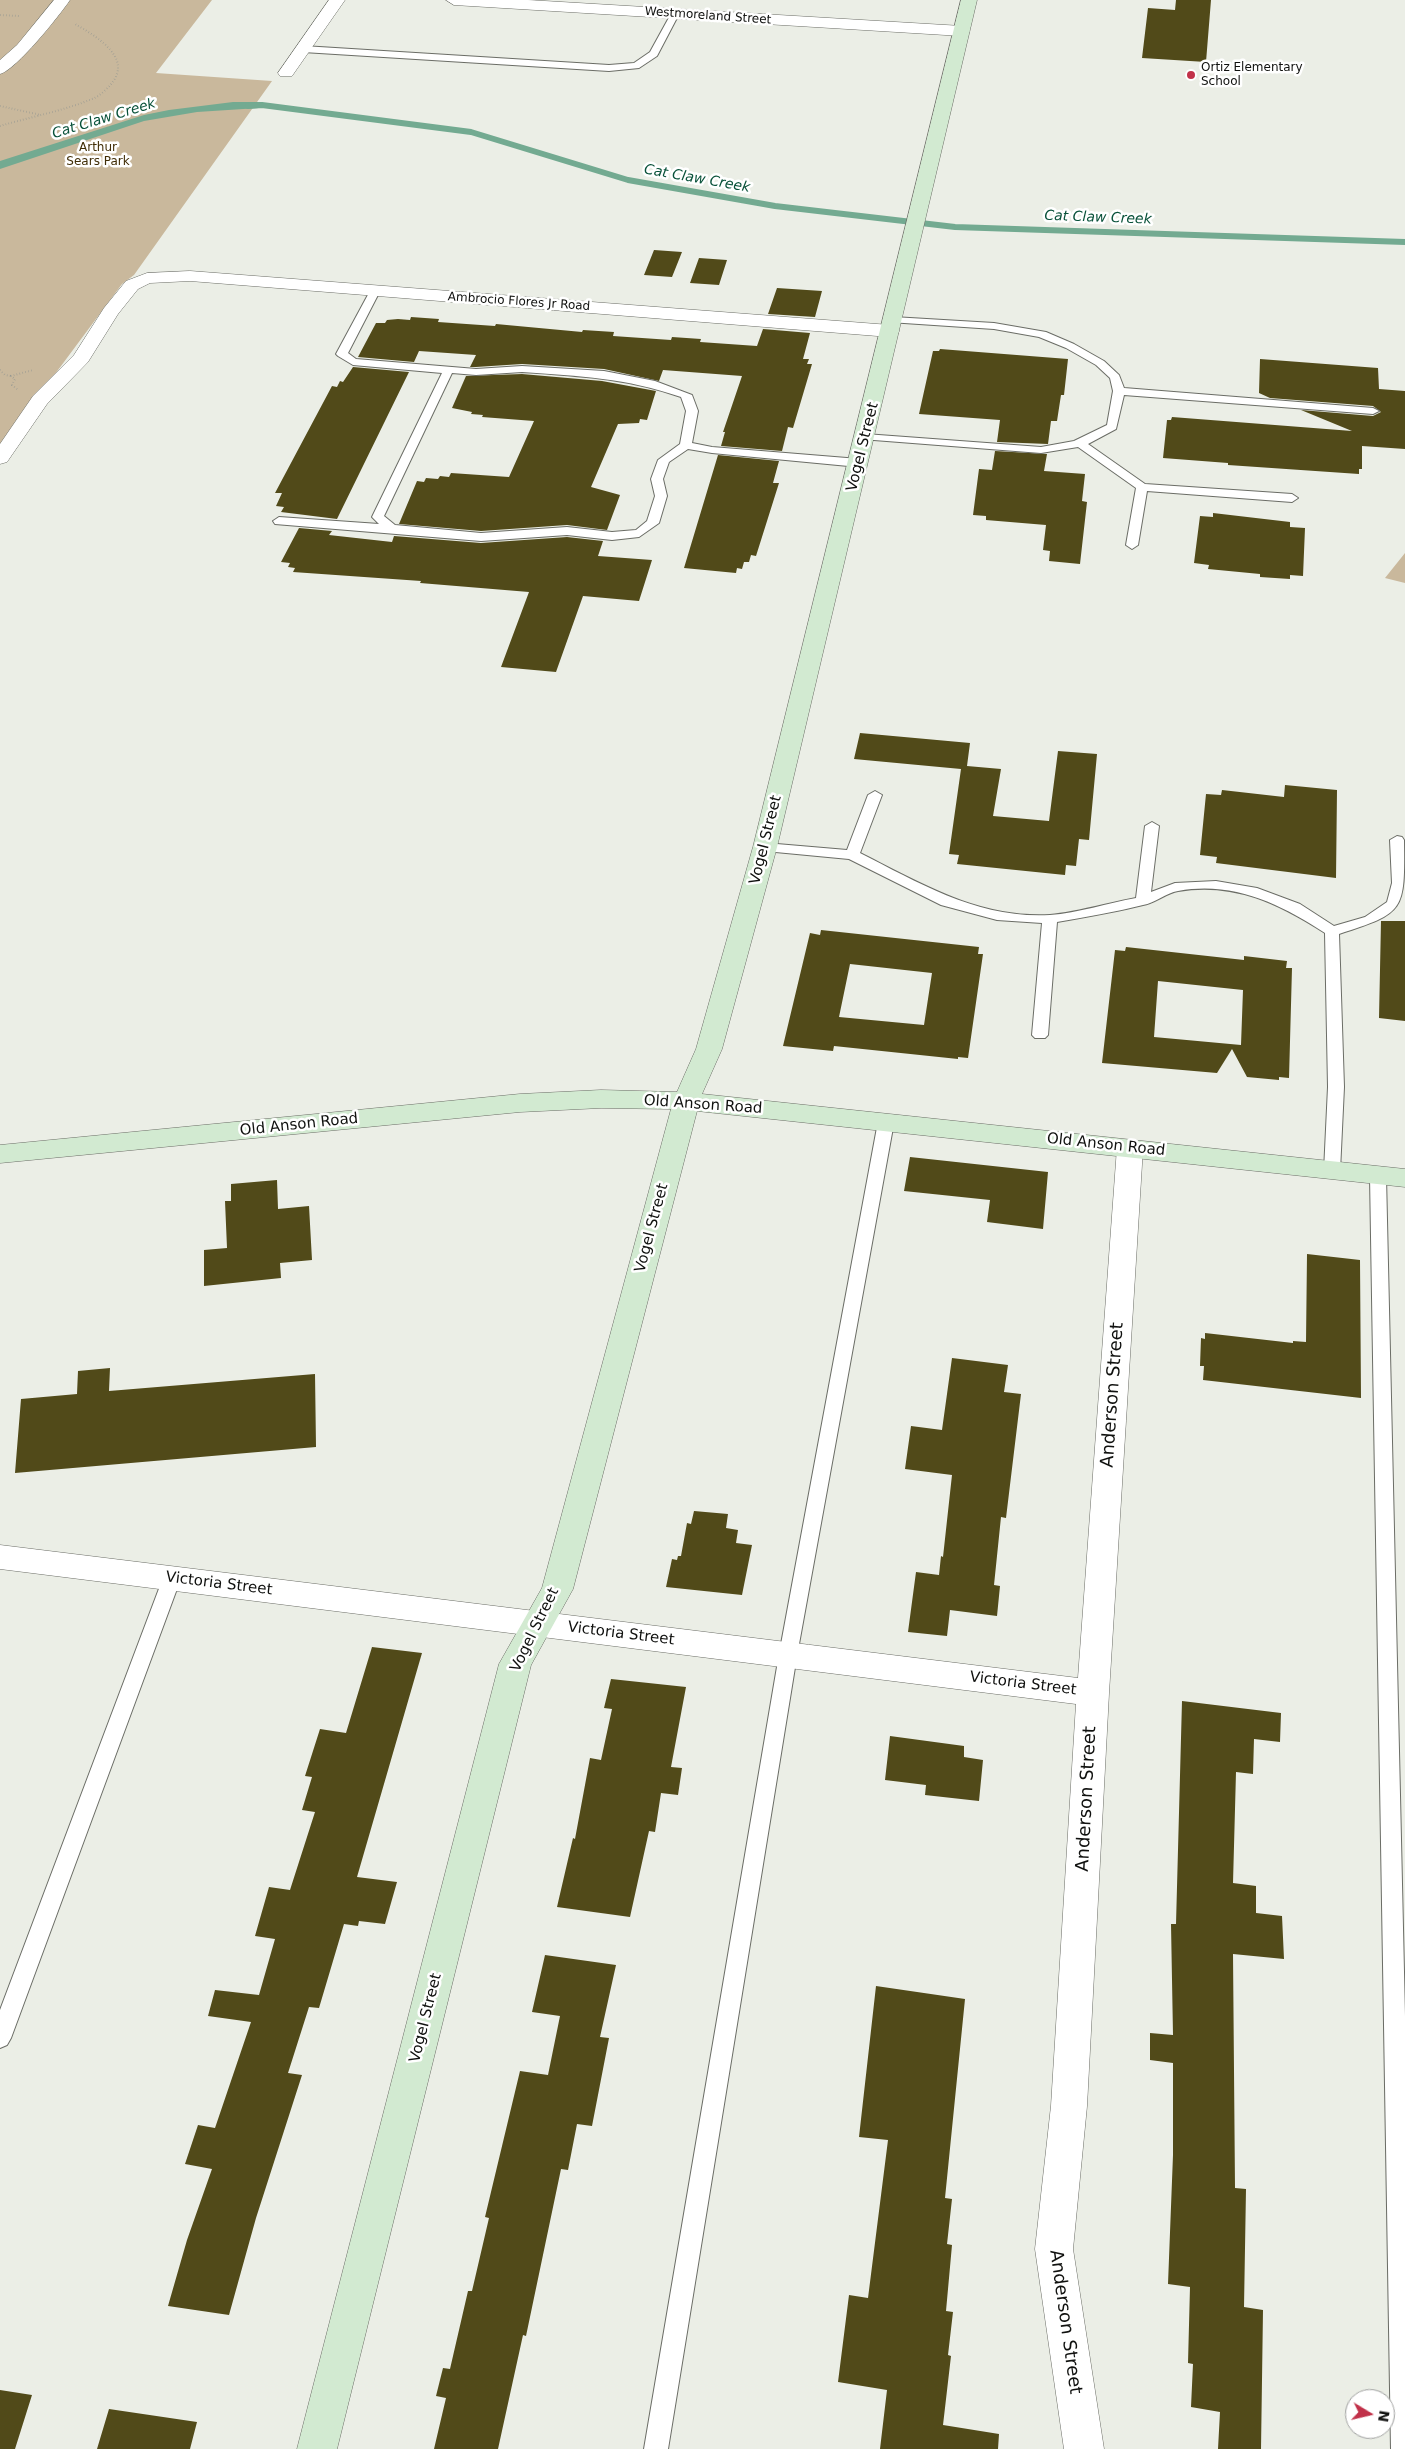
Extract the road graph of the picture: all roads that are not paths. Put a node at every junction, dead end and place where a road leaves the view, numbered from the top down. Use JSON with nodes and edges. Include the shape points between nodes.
{"nodes":[{"id":1,"x":62,"y":0,"type":"edge"},
{"id":2,"x":337,"y":0,"type":"edge"},
{"id":3,"x":454,"y":0,"type":"edge"},
{"id":4,"x":969,"y":0,"type":"edge"},
{"id":5,"x":675,"y":14,"type":"junction"},
{"id":6,"x":962,"y":31,"type":"junction"},
{"id":7,"x":303,"y":49,"type":"junction"},
{"id":8,"x":0,"y":69,"type":"edge"},
{"id":9,"x":286,"y":73,"type":"dead end"},
{"id":10,"x":375,"y":291,"type":"junction"},
{"id":11,"x":892,"y":325,"type":"junction"},
{"id":12,"x":448,"y":370,"type":"junction"},
{"id":13,"x":1119,"y":391,"type":"junction"},
{"id":14,"x":1373,"y":411,"type":"dead end"},
{"id":15,"x":865,"y":437,"type":"junction"},
{"id":16,"x":1081,"y":444,"type":"junction"},
{"id":17,"x":686,"y":445,"type":"junction"},
{"id":18,"x":0,"y":458,"type":"edge"},
{"id":19,"x":859,"y":463,"type":"junction"},
{"id":20,"x":1142,"y":487,"type":"junction"},
{"id":21,"x":1292,"y":498,"type":"dead end"},
{"id":22,"x":279,"y":521,"type":"dead end"},
{"id":23,"x":392,"y":528,"type":"junction"},
{"id":24,"x":1132,"y":545,"type":"dead end"},
{"id":25,"x":875,"y":795,"type":"dead end"},
{"id":26,"x":1152,"y":826,"type":"dead end"},
{"id":27,"x":1397,"y":840,"type":"dead end"},
{"id":28,"x":765,"y":847,"type":"junction"},
{"id":29,"x":852,"y":855,"type":"junction"},
{"id":30,"x":1143,"y":901,"type":"junction"},
{"id":31,"x":1050,"y":919,"type":"junction"},
{"id":32,"x":1332,"y":931,"type":"junction"},
{"id":33,"x":1040,"y":1035,"type":"dead end"},
{"id":34,"x":686,"y":1101,"type":"junction"},
{"id":35,"x":886,"y":1122,"type":"junction"},
{"id":36,"x":1130,"y":1148,"type":"junction"},
{"id":37,"x":0,"y":1154,"type":"edge"},
{"id":38,"x":1332,"y":1171,"type":"junction"},
{"id":39,"x":1378,"y":1176,"type":"junction"},
{"id":40,"x":1405,"y":1178,"type":"edge"},
{"id":41,"x":0,"y":1557,"type":"edge"},
{"id":42,"x":172,"y":1578,"type":"junction"},
{"id":43,"x":537,"y":1624,"type":"junction"},
{"id":44,"x":788,"y":1655,"type":"junction"},
{"id":45,"x":1093,"y":1693,"type":"junction"},
{"id":46,"x":0,"y":2038,"type":"edge"},
{"id":47,"x":317,"y":2449,"type":"edge"},
{"id":48,"x":656,"y":2449,"type":"edge"},
{"id":49,"x":1084,"y":2449,"type":"edge"},
{"id":50,"x":1403,"y":2449,"type":"edge"}],
"edges":[{"from":1,"to":8,"type":"street"},
{"from":2,"to":7,"type":"street"},
{"from":3,"to":5,"type":"street","name":"Westmoreland Street"},
{"from":4,"to":6,"type":"street","name":"Vogel Street"},
{"from":5,"to":6,"type":"street","name":"Westmoreland Street"},
{"from":5,"to":7,"type":"lane","via":[[654,54],[636,66],[609,68]]},
{"from":6,"to":11,"type":"street","name":"Vogel Street"},
{"from":7,"to":9,"type":"street"},
{"from":10,"to":11,"type":"street","name":"Ambrocio Flores Jr Road"},
{"from":10,"to":12,"type":"lane","via":[[342,354],[353,362]]},
{"from":10,"to":18,"type":"street","name":"Ambrocio Flores Jr Road","via":[[190,276],[147,278],[132,285],[110,312],[81,358],[40,400]]},
{"from":11,"to":13,"type":"lane","via":[[994,326],[1042,334],[1100,363],[1115,378]]},
{"from":11,"to":15,"type":"street","name":"Vogel Street"},
{"from":12,"to":17,"type":"lane","via":[[522,369],[604,374],[651,383],[686,395],[692,411]]},
{"from":12,"to":23,"type":"lane","via":[[378,517]]},
{"from":13,"to":14,"type":"lane"},
{"from":13,"to":16,"type":"lane","via":[[1112,427]]},
{"from":15,"to":16,"type":"lane","via":[[1042,450]]},
{"from":15,"to":19,"type":"street","name":"Vogel Street"},
{"from":16,"to":20,"type":"lane"},
{"from":17,"to":19,"type":"lane"},
{"from":17,"to":23,"type":"lane","via":[[664,460],[657,479],[661,496],[653,523],[639,533],[612,536],[567,531],[481,536]]},
{"from":19,"to":28,"type":"street","name":"Vogel Street"},
{"from":20,"to":21,"type":"lane"},
{"from":20,"to":24,"type":"lane"},
{"from":22,"to":23,"type":"lane"},
{"from":25,"to":29,"type":"lane"},
{"from":26,"to":30,"type":"lane"},
{"from":27,"to":32,"type":"lane","via":[[1397,895],[1390,908],[1379,917]]},
{"from":28,"to":29,"type":"lane"},
{"from":28,"to":34,"type":"street","name":"Vogel Street","via":[[709,1050]]},
{"from":29,"to":31,"type":"lane","via":[[946,902],[997,916]]},
{"from":30,"to":31,"type":"lane"},
{"from":30,"to":32,"type":"lane","via":[[1175,887],[1216,886],[1257,892],[1295,907]]},
{"from":31,"to":33,"type":"lane"},
{"from":32,"to":38,"type":"lane","via":[[1336,1087]]},
{"from":34,"to":35,"type":"street","name":"Old Anson Road"},
{"from":34,"to":37,"type":"street","name":"Old Anson Road","via":[[601,1099],[520,1103]]},
{"from":34,"to":43,"type":"street","name":"Vogel Street","via":[[557,1589]]},
{"from":35,"to":36,"type":"street","name":"Old Anson Road"},
{"from":35,"to":44,"type":"lane"},
{"from":36,"to":38,"type":"street","name":"Old Anson Road"},
{"from":36,"to":45,"type":"street","name":"Anderson Street"},
{"from":38,"to":39,"type":"street","name":"Old Anson Road"},
{"from":39,"to":40,"type":"street","name":"Old Anson Road"},
{"from":39,"to":50,"type":"lane"},
{"from":41,"to":42,"type":"street","name":"Victoria Street"},
{"from":42,"to":43,"type":"street","name":"Victoria Street"},
{"from":42,"to":46,"type":"lane"},
{"from":43,"to":44,"type":"street","name":"Victoria Street"},
{"from":43,"to":47,"type":"street","name":"Vogel Street","via":[[515,1664]]},
{"from":44,"to":45,"type":"street","name":"Victoria Street"},
{"from":44,"to":48,"type":"lane"},
{"from":45,"to":49,"type":"street","name":"Anderson Street","via":[[1069,2106],[1054,2249]]}]}
